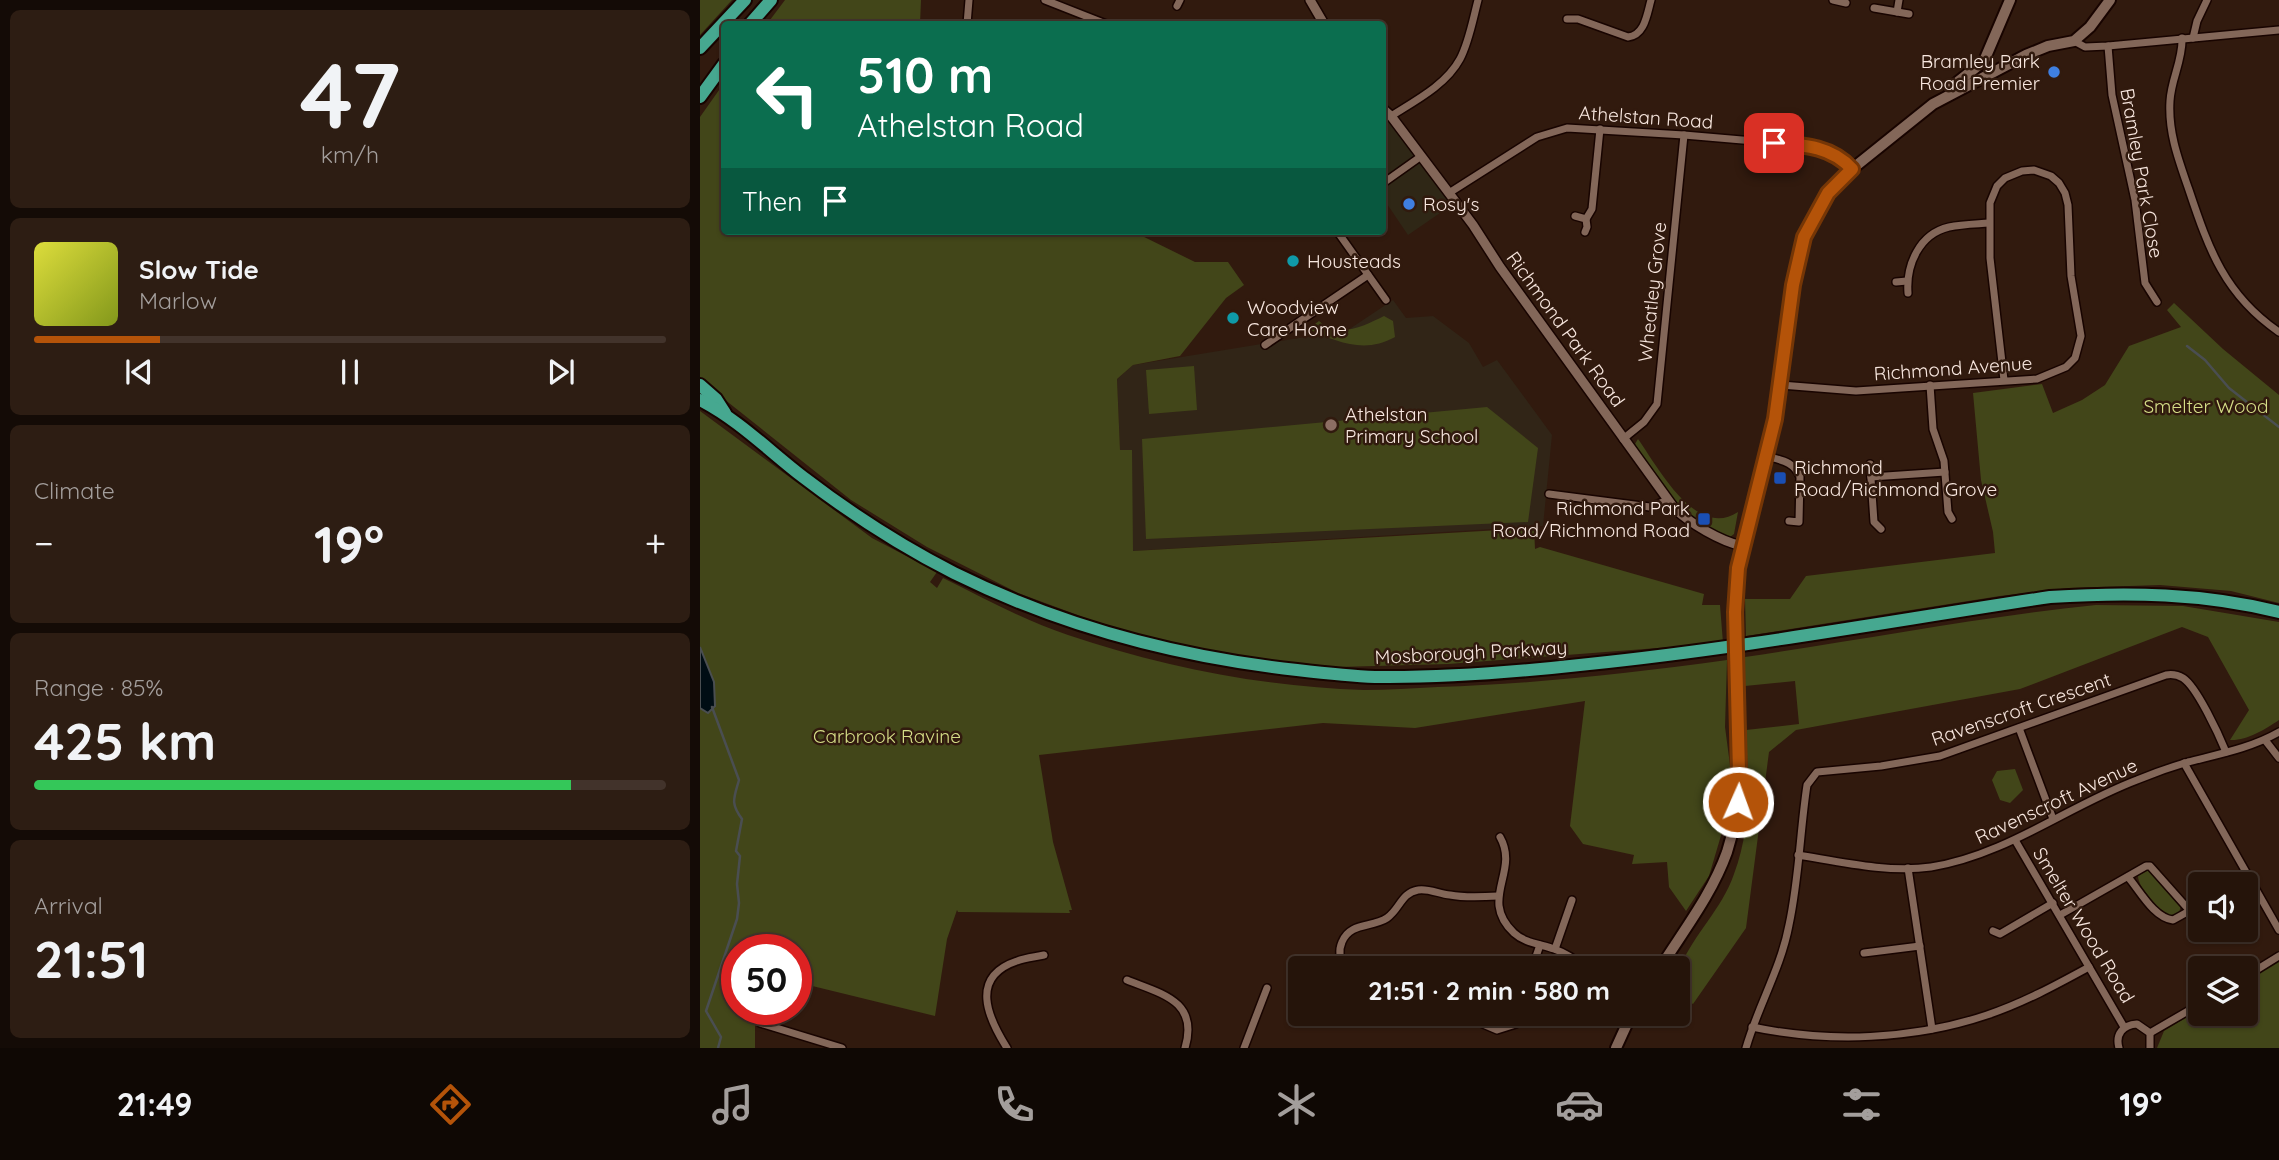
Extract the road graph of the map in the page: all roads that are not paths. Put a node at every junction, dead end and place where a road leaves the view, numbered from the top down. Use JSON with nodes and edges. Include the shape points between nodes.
{"nodes":[{"id":1,"x":746,"y":0,"type":"edge"},
{"id":2,"x":772,"y":0,"type":"edge"},
{"id":3,"x":969,"y":0,"type":"edge"},
{"id":4,"x":1045,"y":0,"type":"edge"},
{"id":5,"x":1310,"y":0,"type":"edge"},
{"id":6,"x":1478,"y":0,"type":"edge"},
{"id":7,"x":1651,"y":0,"type":"edge"},
{"id":8,"x":1833,"y":0,"type":"edge"},
{"id":9,"x":1899,"y":0,"type":"edge"},
{"id":10,"x":2010,"y":0,"type":"edge"},
{"id":11,"x":2110,"y":0,"type":"edge"},
{"id":12,"x":2207,"y":0,"type":"edge"},
{"id":13,"x":1846,"y":3,"type":"dead end"},
{"id":14,"x":1874,"y":8,"type":"dead end"},
{"id":15,"x":1897,"y":12,"type":"junction"},
{"id":16,"x":1909,"y":14,"type":"dead end"},
{"id":17,"x":1567,"y":19,"type":"dead end"},
{"id":18,"x":726,"y":21,"type":"edge"},
{"id":19,"x":730,"y":21,"type":"edge"},
{"id":20,"x":754,"y":21,"type":"edge"},
{"id":21,"x":967,"y":21,"type":"edge"},
{"id":22,"x":1098,"y":21,"type":"edge"},
{"id":23,"x":1322,"y":21,"type":"edge"},
{"id":24,"x":721,"y":26,"type":"edge"},
{"id":25,"x":2279,"y":30,"type":"edge"},
{"id":26,"x":721,"y":33,"type":"edge"},
{"id":27,"x":2182,"y":38,"type":"junction"},
{"id":28,"x":2193,"y":38,"type":"junction"},
{"id":29,"x":2074,"y":41,"type":"junction"},
{"id":30,"x":2108,"y":46,"type":"junction"},
{"id":31,"x":700,"y":48,"type":"edge"},
{"id":32,"x":1987,"y":50,"type":"junction"},
{"id":33,"x":2026,"y":55,"type":"junction"},
{"id":34,"x":721,"y":58,"type":"edge"},
{"id":35,"x":700,"y":59,"type":"edge"},
{"id":36,"x":721,"y":68,"type":"edge"},
{"id":37,"x":700,"y":82,"type":"edge"},
{"id":38,"x":700,"y":97,"type":"edge"},
{"id":39,"x":1933,"y":104,"type":"junction"},
{"id":40,"x":1386,"y":112,"type":"edge"},
{"id":41,"x":1391,"y":116,"type":"junction"},
{"id":42,"x":1600,"y":129,"type":"junction"},
{"id":43,"x":1684,"y":135,"type":"junction"},
{"id":44,"x":1420,"y":156,"type":"junction"},
{"id":45,"x":1852,"y":169,"type":"junction"},
{"id":46,"x":1386,"y":181,"type":"edge"},
{"id":47,"x":1449,"y":193,"type":"junction"},
{"id":48,"x":1575,"y":216,"type":"dead end"},
{"id":49,"x":1586,"y":219,"type":"junction"},
{"id":50,"x":1989,"y":223,"type":"junction"},
{"id":51,"x":1585,"y":232,"type":"dead end"},
{"id":52,"x":1340,"y":235,"type":"edge"},
{"id":53,"x":1368,"y":275,"type":"junction"},
{"id":54,"x":1908,"y":281,"type":"junction"},
{"id":55,"x":1896,"y":282,"type":"dead end"},
{"id":56,"x":1908,"y":293,"type":"dead end"},
{"id":57,"x":1386,"y":300,"type":"dead end"},
{"id":58,"x":2157,"y":302,"type":"dead end"},
{"id":59,"x":2279,"y":332,"type":"edge"},
{"id":60,"x":1265,"y":345,"type":"dead end"},
{"id":61,"x":2004,"y":380,"type":"junction"},
{"id":62,"x":700,"y":385,"type":"edge"},
{"id":63,"x":1781,"y":385,"type":"junction"},
{"id":64,"x":1930,"y":385,"type":"junction"},
{"id":65,"x":700,"y":400,"type":"edge"},
{"id":66,"x":725,"y":413,"type":"junction"},
{"id":67,"x":1623,"y":439,"type":"junction"},
{"id":68,"x":1766,"y":456,"type":"junction"},
{"id":69,"x":1870,"y":464,"type":"dead end"},
{"id":70,"x":1945,"y":472,"type":"junction"},
{"id":71,"x":1871,"y":477,"type":"junction"},
{"id":72,"x":1549,"y":494,"type":"dead end"},
{"id":73,"x":1668,"y":500,"type":"junction"},
{"id":74,"x":1952,"y":519,"type":"dead end"},
{"id":75,"x":1789,"y":521,"type":"dead end"},
{"id":76,"x":1881,"y":529,"type":"dead end"},
{"id":77,"x":1742,"y":546,"type":"junction"},
{"id":78,"x":2279,"y":612,"type":"edge"},
{"id":79,"x":2019,"y":729,"type":"junction"},
{"id":80,"x":2279,"y":732,"type":"edge"},
{"id":81,"x":2264,"y":740,"type":"junction"},
{"id":82,"x":2226,"y":752,"type":"junction"},
{"id":83,"x":2279,"y":758,"type":"edge"},
{"id":84,"x":2184,"y":763,"type":"junction"},
{"id":85,"x":2053,"y":820,"type":"junction"},
{"id":86,"x":1500,"y":837,"type":"dead end"},
{"id":87,"x":2015,"y":840,"type":"junction"},
{"id":88,"x":1798,"y":855,"type":"junction"},
{"id":89,"x":1908,"y":868,"type":"junction"},
{"id":90,"x":2244,"y":872,"type":"edge"},
{"id":91,"x":2128,"y":877,"type":"junction"},
{"id":92,"x":2258,"y":895,"type":"edge"},
{"id":93,"x":1498,"y":896,"type":"junction"},
{"id":94,"x":1572,"y":900,"type":"dead end"},
{"id":95,"x":2053,"y":903,"type":"junction"},
{"id":96,"x":2188,"y":909,"type":"edge"},
{"id":97,"x":2188,"y":912,"type":"edge"},
{"id":98,"x":2060,"y":915,"type":"junction"},
{"id":99,"x":2279,"y":930,"type":"edge"},
{"id":100,"x":1993,"y":931,"type":"dead end"},
{"id":101,"x":1540,"y":945,"type":"junction"},
{"id":102,"x":1920,"y":946,"type":"junction"},
{"id":103,"x":1555,"y":950,"type":"junction"},
{"id":104,"x":1864,"y":953,"type":"dead end"},
{"id":105,"x":1044,"y":955,"type":"dead end"},
{"id":106,"x":1341,"y":956,"type":"edge"},
{"id":107,"x":1536,"y":956,"type":"edge"},
{"id":108,"x":1565,"y":956,"type":"edge"},
{"id":109,"x":1668,"y":956,"type":"edge"},
{"id":110,"x":2279,"y":956,"type":"edge"},
{"id":111,"x":2089,"y":967,"type":"junction"},
{"id":112,"x":2258,"y":969,"type":"edge"},
{"id":113,"x":1127,"y":980,"type":"dead end"},
{"id":114,"x":1267,"y":988,"type":"dead end"},
{"id":115,"x":2188,"y":1010,"type":"edge"},
{"id":116,"x":768,"y":1025,"type":"edge"},
{"id":117,"x":772,"y":1026,"type":"junction"},
{"id":118,"x":1488,"y":1026,"type":"edge"},
{"id":119,"x":1510,"y":1026,"type":"edge"},
{"id":120,"x":1626,"y":1026,"type":"edge"},
{"id":121,"x":1752,"y":1027,"type":"junction"},
{"id":122,"x":2124,"y":1027,"type":"junction"},
{"id":123,"x":1933,"y":1029,"type":"junction"},
{"id":124,"x":2150,"y":1033,"type":"junction"},
{"id":125,"x":769,"y":1038,"type":"dead end"},
{"id":126,"x":842,"y":1048,"type":"edge"},
{"id":127,"x":1007,"y":1048,"type":"edge"},
{"id":128,"x":1185,"y":1048,"type":"edge"},
{"id":129,"x":1244,"y":1048,"type":"edge"},
{"id":130,"x":1616,"y":1048,"type":"edge"},
{"id":131,"x":1746,"y":1048,"type":"edge"},
{"id":132,"x":2119,"y":1048,"type":"edge"},
{"id":133,"x":2150,"y":1048,"type":"edge"}],
"edges":[{"from":1,"to":18,"type":"highway"},
{"from":1,"to":19,"type":"highway"},
{"from":2,"to":20,"type":"highway"},
{"from":3,"to":21,"type":"street"},
{"from":4,"to":22,"type":"street"},
{"from":5,"to":23,"type":"street"},
{"from":6,"to":41,"type":"street","via":[[1455,68]]},
{"from":7,"to":17,"type":"street","via":[[1636,36]]},
{"from":8,"to":13,"type":"street"},
{"from":9,"to":15,"type":"street"},
{"from":10,"to":32,"type":"main road"},
{"from":11,"to":29,"type":"main road"},
{"from":12,"to":28,"type":"street"},
{"from":14,"to":15,"type":"street"},
{"from":15,"to":16,"type":"street"},
{"from":24,"to":31,"type":"highway"},
{"from":25,"to":28,"type":"street"},
{"from":26,"to":35,"type":"highway"},
{"from":27,"to":28,"type":"street"},
{"from":27,"to":30,"type":"street"},
{"from":27,"to":59,"type":"street","via":[[2170,101],[2175,151],[2221,274],[2245,305]]},
{"from":29,"to":30,"type":"street","via":[[2085,47]]},
{"from":29,"to":33,"type":"main road"},
{"from":30,"to":58,"type":"street","name":"Bramley Park Close","via":[[2112,95],[2135,200],[2145,283]]},
{"from":32,"to":33,"type":"main road","via":[[2000,61]]},
{"from":32,"to":39,"type":"main road","via":[[1979,67]]},
{"from":33,"to":39,"type":"main road"},
{"from":34,"to":37,"type":"highway"},
{"from":36,"to":38,"type":"highway"},
{"from":39,"to":45,"type":"main road"},
{"from":40,"to":41,"type":"street","name":"Richmond Park Road"},
{"from":41,"to":44,"type":"street","name":"Richmond Park Road"},
{"from":42,"to":43,"type":"street","name":"Athelstan Road"},
{"from":42,"to":47,"type":"street","name":"Athelstan Road","via":[[1547,132]]},
{"from":42,"to":49,"type":"street","via":[[1592,209]]},
{"from":43,"to":45,"type":"street","name":"Athelstan Road","via":[[1813,146],[1838,156]]},
{"from":43,"to":67,"type":"street","name":"Wheatley Grove","via":[[1657,404]]},
{"from":44,"to":46,"type":"street"},
{"from":44,"to":47,"type":"street","name":"Richmond Park Road"},
{"from":45,"to":63,"type":"main road","via":[[1828,193],[1804,237]]},
{"from":47,"to":67,"type":"street","name":"Richmond Park Road"},
{"from":48,"to":49,"type":"street"},
{"from":49,"to":51,"type":"street"},
{"from":50,"to":54,"type":"street","via":[[1952,226],[1932,234],[1912,261]]},
{"from":50,"to":61,"type":"street"},
{"from":50,"to":61,"type":"street","name":"Richmond Avenue","via":[[1997,186],[2027,170],[2051,176],[2067,199],[2071,276],[2081,336],[2075,358],[2054,374]]},
{"from":52,"to":53,"type":"street"},
{"from":53,"to":57,"type":"street"},
{"from":53,"to":60,"type":"street"},
{"from":54,"to":55,"type":"street"},
{"from":54,"to":56,"type":"street"},
{"from":61,"to":64,"type":"street","name":"Richmond Avenue"},
{"from":62,"to":66,"type":"highway","name":"Mosborough Parkway"},
{"from":63,"to":64,"type":"street","name":"Richmond Avenue","via":[[1845,392]]},
{"from":63,"to":68,"type":"main road"},
{"from":64,"to":70,"type":"street","via":[[1933,429]]},
{"from":65,"to":66,"type":"highway","name":"Mosborough Parkway"},
{"from":66,"to":78,"type":"highway","name":"Mosborough Parkway","via":[[804,478],[904,546],[955,574],[1086,626],[1155,647],[1239,663],[1372,677],[1526,671],[1694,653],[2023,600],[2095,594],[2211,598]]},
{"from":67,"to":73,"type":"street","name":"Richmond Park Road"},
{"from":68,"to":75,"type":"street","via":[[1798,470],[1800,522]]},
{"from":68,"to":77,"type":"main road"},
{"from":69,"to":71,"type":"street"},
{"from":70,"to":71,"type":"street"},
{"from":70,"to":74,"type":"street"},
{"from":71,"to":76,"type":"street","via":[[1874,522]]},
{"from":72,"to":73,"type":"street","via":[[1650,507]]},
{"from":73,"to":77,"type":"street","name":"Richmond Park Road","via":[[1693,522]]},
{"from":77,"to":109,"type":"main road","bridge":true,"via":[[1736,584],[1739,772],[1733,828],[1719,871]]},
{"from":79,"to":82,"type":"street","name":"Ravenscroft Crescent","via":[[2173,674],[2191,686]]},
{"from":79,"to":85,"type":"street"},
{"from":79,"to":88,"type":"street","name":"Ravenscroft Crescent","via":[[1940,756],[1817,772],[1807,785]]},
{"from":80,"to":81,"type":"street","name":"Ravenscroft Avenue"},
{"from":81,"to":82,"type":"street","name":"Ravenscroft Avenue"},
{"from":81,"to":83,"type":"street"},
{"from":82,"to":84,"type":"street","name":"Ravenscroft Avenue"},
{"from":84,"to":85,"type":"street","name":"Ravenscroft Avenue","via":[[2120,786]]},
{"from":84,"to":90,"type":"street"},
{"from":85,"to":87,"type":"street","name":"Ravenscroft Avenue"},
{"from":86,"to":93,"type":"street","via":[[1507,866]]},
{"from":87,"to":89,"type":"street","name":"Ravenscroft Avenue","via":[[1961,860]]},
{"from":87,"to":95,"type":"street","name":"Smelter Wood Road"},
{"from":88,"to":89,"type":"street","name":"Ravenscroft Avenue"},
{"from":88,"to":121,"type":"street","name":"Ravenscroft Crescent","via":[[1787,936]]},
{"from":89,"to":102,"type":"street"},
{"from":91,"to":96,"type":"street","via":[[2146,866],[2154,868]]},
{"from":91,"to":97,"type":"street","via":[[2164,918],[2173,920]]},
{"from":91,"to":98,"type":"street"},
{"from":92,"to":99,"type":"street"},
{"from":93,"to":101,"type":"street","via":[[1512,931]]},
{"from":93,"to":106,"type":"street","via":[[1420,889],[1409,893],[1384,920],[1348,933],[1340,946]]},
{"from":94,"to":103,"type":"street"},
{"from":95,"to":98,"type":"street","name":"Smelter Wood Road"},
{"from":95,"to":100,"type":"street","via":[[2000,933]]},
{"from":98,"to":111,"type":"street","name":"Smelter Wood Road"},
{"from":101,"to":103,"type":"street"},
{"from":101,"to":107,"type":"street"},
{"from":102,"to":104,"type":"street"},
{"from":102,"to":123,"type":"street"},
{"from":103,"to":108,"type":"street"},
{"from":105,"to":127,"type":"street","via":[[1010,963],[988,986],[986,1008]]},
{"from":110,"to":112,"type":"street"},
{"from":111,"to":122,"type":"street","name":"Smelter Wood Road"},
{"from":111,"to":123,"type":"street","via":[[2015,1004]]},
{"from":113,"to":128,"type":"street","via":[[1176,1002],[1185,1012],[1189,1024]]},
{"from":114,"to":129,"type":"street"},
{"from":115,"to":124,"type":"street"},
{"from":116,"to":117,"type":"street"},
{"from":117,"to":125,"type":"street"},
{"from":117,"to":126,"type":"street"},
{"from":118,"to":119,"type":"street","via":[[1497,1030]]},
{"from":120,"to":130,"type":"main road"},
{"from":121,"to":123,"type":"street","via":[[1853,1037]]},
{"from":121,"to":131,"type":"street","name":"Ravenscroft Crescent"},
{"from":122,"to":124,"type":"street","via":[[2137,1024]]},
{"from":122,"to":132,"type":"street","via":[[2118,1037]]},
{"from":124,"to":133,"type":"street"}]}
